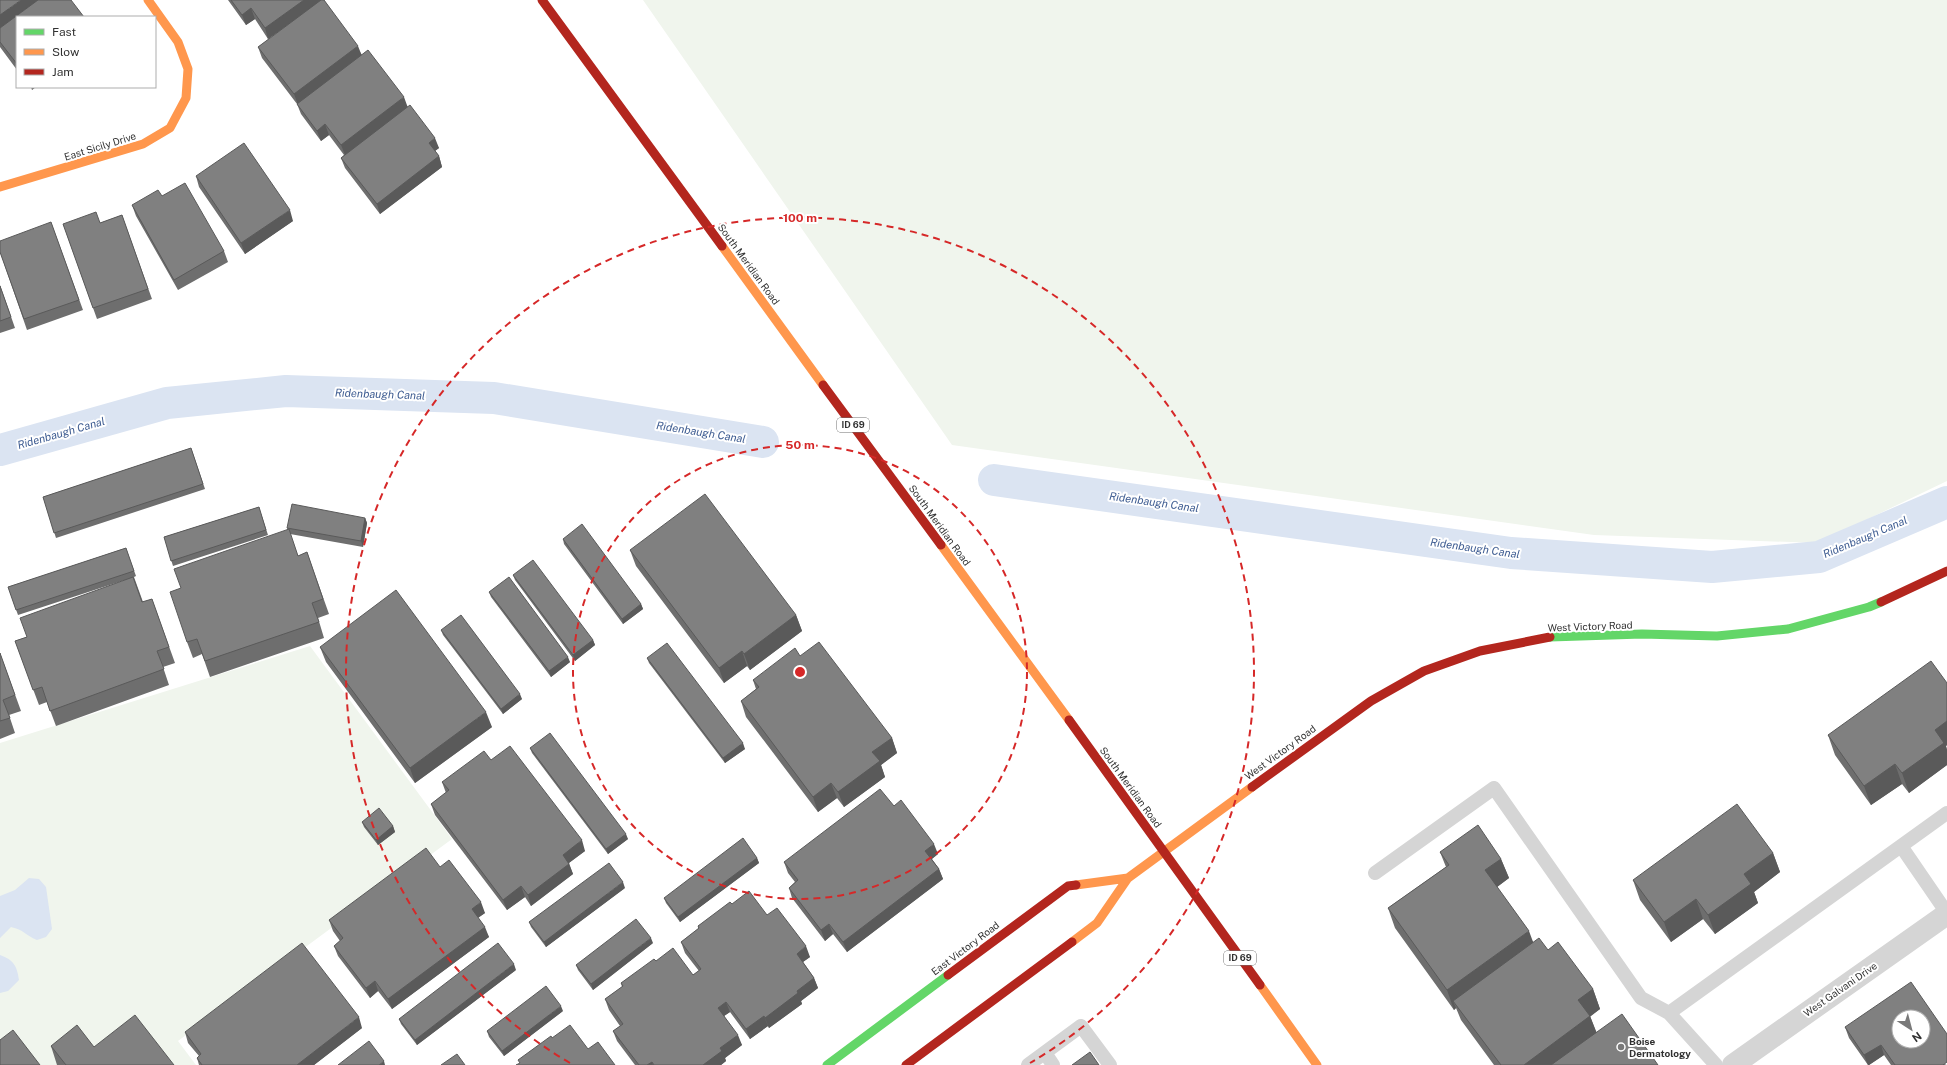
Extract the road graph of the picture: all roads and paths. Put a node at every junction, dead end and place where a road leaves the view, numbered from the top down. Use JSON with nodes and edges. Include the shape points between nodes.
{"nodes":[{"id":1,"x":148,"y":0,"type":"edge"},
{"id":2,"x":542,"y":0,"type":"edge"},
{"id":3,"x":0,"y":187,"type":"edge"},
{"id":4,"x":1947,"y":571,"type":"edge"},
{"id":5,"x":1947,"y":813,"type":"edge"},
{"id":6,"x":1901,"y":846,"type":"junction"},
{"id":7,"x":1164,"y":850,"type":"junction"},
{"id":8,"x":1375,"y":873,"type":"dead end"},
{"id":9,"x":1128,"y":878,"type":"junction"},
{"id":10,"x":1947,"y":913,"type":"edge"},
{"id":11,"x":1669,"y":1013,"type":"junction"},
{"id":12,"x":1045,"y":1053,"type":"junction"},
{"id":13,"x":914,"y":1063,"type":"edge"},
{"id":14,"x":827,"y":1065,"type":"edge"},
{"id":15,"x":1028,"y":1065,"type":"edge"},
{"id":16,"x":1053,"y":1065,"type":"edge"},
{"id":17,"x":1110,"y":1065,"type":"edge"},
{"id":18,"x":1317,"y":1065,"type":"edge"},
{"id":19,"x":1716,"y":1065,"type":"edge"},
{"id":20,"x":1733,"y":1065,"type":"edge"}],
"edges":[{"from":1,"to":3,"type":"main road","name":"East Sicily Drive","via":[[178,42],[188,69],[186,98],[170,128],[143,144]]},
{"from":2,"to":7,"type":"main road","name":"South Meridian Road","number":"ID 69"},
{"from":4,"to":7,"type":"main road","name":"West Victory Road","via":[[1869,607],[1788,629],[1717,636],[1642,634],[1550,637],[1480,651],[1424,671],[1370,701]]},
{"from":5,"to":6,"type":"lane"},
{"from":6,"to":10,"type":"lane"},
{"from":6,"to":11,"type":"lane"},
{"from":7,"to":9,"type":"main road"},
{"from":7,"to":18,"type":"main road","name":"South Meridian Road","number":"ID 69"},
{"from":8,"to":11,"type":"lane","via":[[1494,788],[1641,998]]},
{"from":9,"to":13,"type":"main road","via":[[1097,923]]},
{"from":9,"to":14,"type":"main road","name":"East Victory Road","via":[[1068,886]]},
{"from":10,"to":20,"type":"street","name":"West Galvani Drive"},
{"from":11,"to":19,"type":"lane"},
{"from":12,"to":15,"type":"lane"},
{"from":12,"to":16,"type":"lane"},
{"from":12,"to":17,"type":"lane","via":[[1081,1026]]}]}
